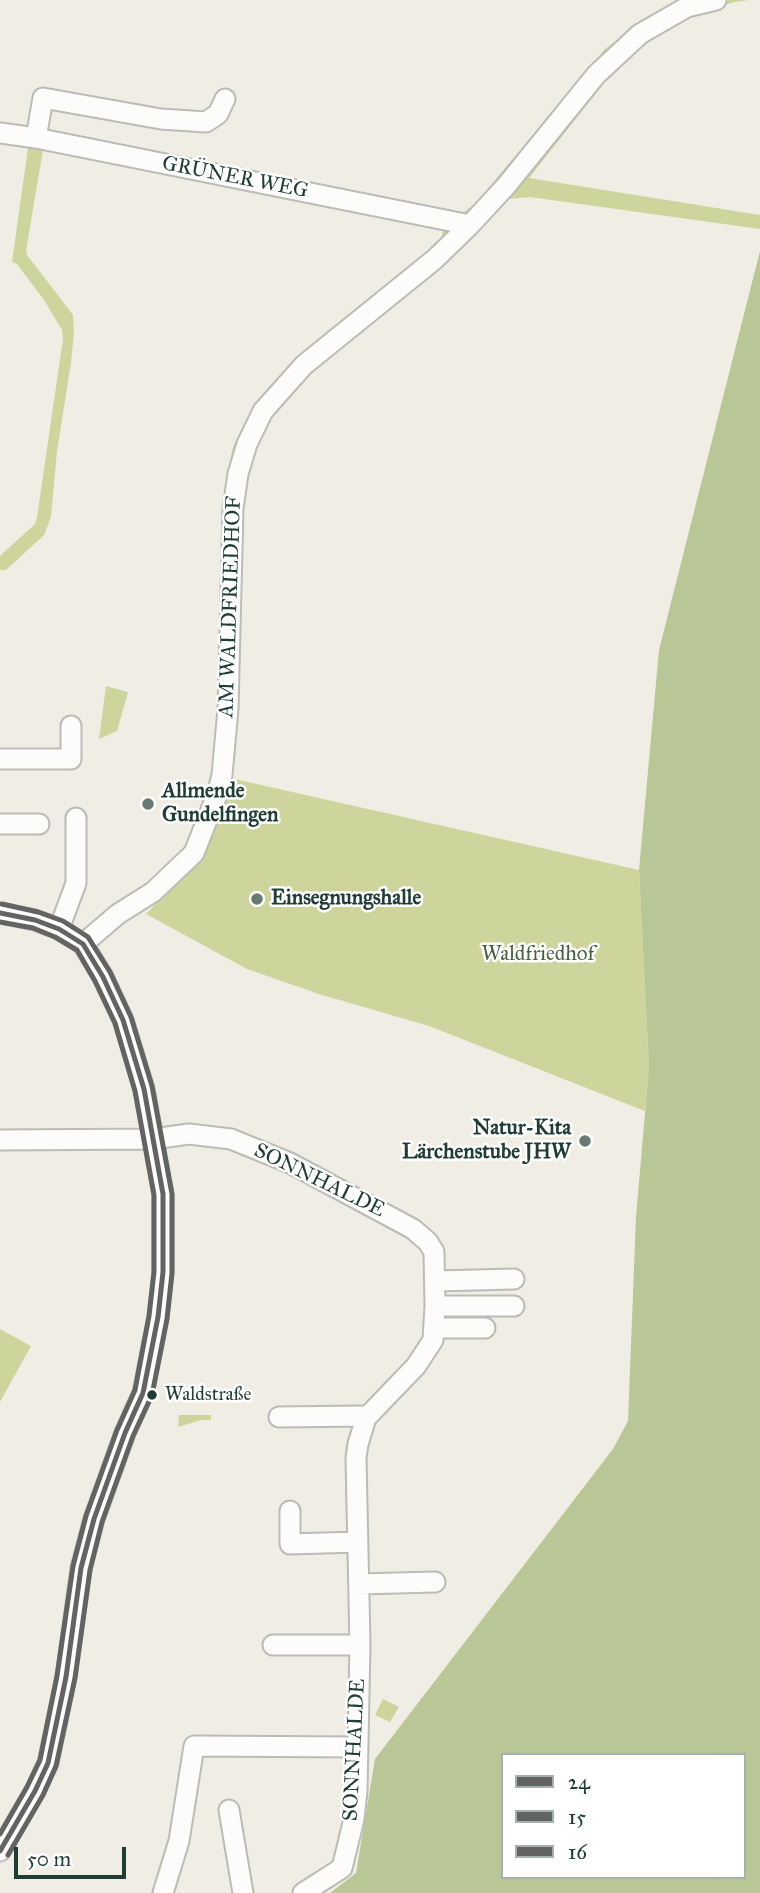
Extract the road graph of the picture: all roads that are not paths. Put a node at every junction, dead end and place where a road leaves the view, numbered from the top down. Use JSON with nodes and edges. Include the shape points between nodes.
{"nodes":[{"id":1,"x":716,"y":0,"type":"edge"},
{"id":2,"x":225,"y":99,"type":"dead end"},
{"id":3,"x":0,"y":133,"type":"edge"},
{"id":4,"x":36,"y":138,"type":"junction"},
{"id":5,"x":470,"y":225,"type":"junction"},
{"id":6,"x":71,"y":726,"type":"dead end"},
{"id":7,"x":0,"y":759,"type":"edge"},
{"id":8,"x":76,"y":818,"type":"dead end"},
{"id":9,"x":0,"y":824,"type":"edge"},
{"id":10,"x":39,"y":824,"type":"dead end"},
{"id":11,"x":0,"y":913,"type":"edge"},
{"id":12,"x":59,"y":929,"type":"junction"},
{"id":13,"x":83,"y":944,"type":"junction"},
{"id":14,"x":153,"y":1139,"type":"junction"},
{"id":15,"x":0,"y":1140,"type":"edge"},
{"id":16,"x":514,"y":1279,"type":"dead end"},
{"id":17,"x":436,"y":1281,"type":"junction"},
{"id":18,"x":436,"y":1306,"type":"junction"},
{"id":19,"x":514,"y":1306,"type":"dead end"},
{"id":20,"x":435,"y":1328,"type":"junction"},
{"id":21,"x":485,"y":1328,"type":"dead end"},
{"id":22,"x":279,"y":1417,"type":"dead end"},
{"id":23,"x":366,"y":1418,"type":"junction"},
{"id":24,"x":290,"y":1511,"type":"dead end"},
{"id":25,"x":358,"y":1542,"type":"junction"},
{"id":26,"x":435,"y":1582,"type":"dead end"},
{"id":27,"x":359,"y":1584,"type":"junction"},
{"id":28,"x":360,"y":1645,"type":"junction"},
{"id":29,"x":273,"y":1646,"type":"dead end"},
{"id":30,"x":358,"y":1747,"type":"junction"},
{"id":31,"x":229,"y":1810,"type":"dead end"},
{"id":32,"x":0,"y":1851,"type":"edge"},
{"id":33,"x":163,"y":1893,"type":"edge"},
{"id":34,"x":243,"y":1893,"type":"edge"},
{"id":35,"x":303,"y":1893,"type":"edge"}],
"edges":[{"from":1,"to":5,"type":"street","name":"AM WALDFRIEDHOF","via":[[687,7],[640,34],[596,75]]},
{"from":2,"to":4,"type":"street","via":[[218,114],[206,122],[161,119],[43,98]]},
{"from":3,"to":4,"type":"street","name":"GRÜNER WEG"},
{"from":4,"to":5,"type":"street","name":"GRÜNER WEG"},
{"from":5,"to":13,"type":"street","name":"AM WALDFRIEDHOF","via":[[436,259],[304,365],[263,411],[247,444],[233,508],[218,792],[194,853],[153,892]]},
{"from":6,"to":7,"type":"street","via":[[71,759]]},
{"from":8,"to":12,"type":"street","via":[[76,883]]},
{"from":9,"to":10,"type":"street"},
{"from":11,"to":12,"type":"street"},
{"from":12,"to":13,"type":"street"},
{"from":13,"to":14,"type":"street","via":[[123,1020]]},
{"from":14,"to":15,"type":"street","name":"SONNHALDE"},
{"from":14,"to":17,"type":"street","name":"SONNHALDE","via":[[189,1133],[231,1139],[290,1163],[413,1228],[434,1252]]},
{"from":14,"to":32,"type":"street","via":[[163,1194],[163,1272],[147,1375],[84,1556],[48,1763]]},
{"from":16,"to":17,"type":"street"},
{"from":17,"to":18,"type":"street","name":"SONNHALDE"},
{"from":18,"to":19,"type":"street"},
{"from":18,"to":20,"type":"street","name":"SONNHALDE"},
{"from":20,"to":21,"type":"street"},
{"from":20,"to":23,"type":"street","name":"SONNHALDE","via":[[433,1340],[416,1366]]},
{"from":22,"to":23,"type":"street"},
{"from":23,"to":25,"type":"street","name":"SONNHALDE","via":[[356,1458]]},
{"from":24,"to":25,"type":"street","via":[[290,1544]]},
{"from":25,"to":27,"type":"street","name":"SONNHALDE"},
{"from":26,"to":27,"type":"street"},
{"from":27,"to":28,"type":"street","name":"SONNHALDE"},
{"from":28,"to":29,"type":"street"},
{"from":28,"to":30,"type":"street","name":"SONNHALDE"},
{"from":30,"to":33,"type":"street","via":[[194,1746],[179,1841]]},
{"from":30,"to":35,"type":"street","name":"SONNHALDE","via":[[354,1819],[342,1868]]},
{"from":31,"to":34,"type":"street"}]}
